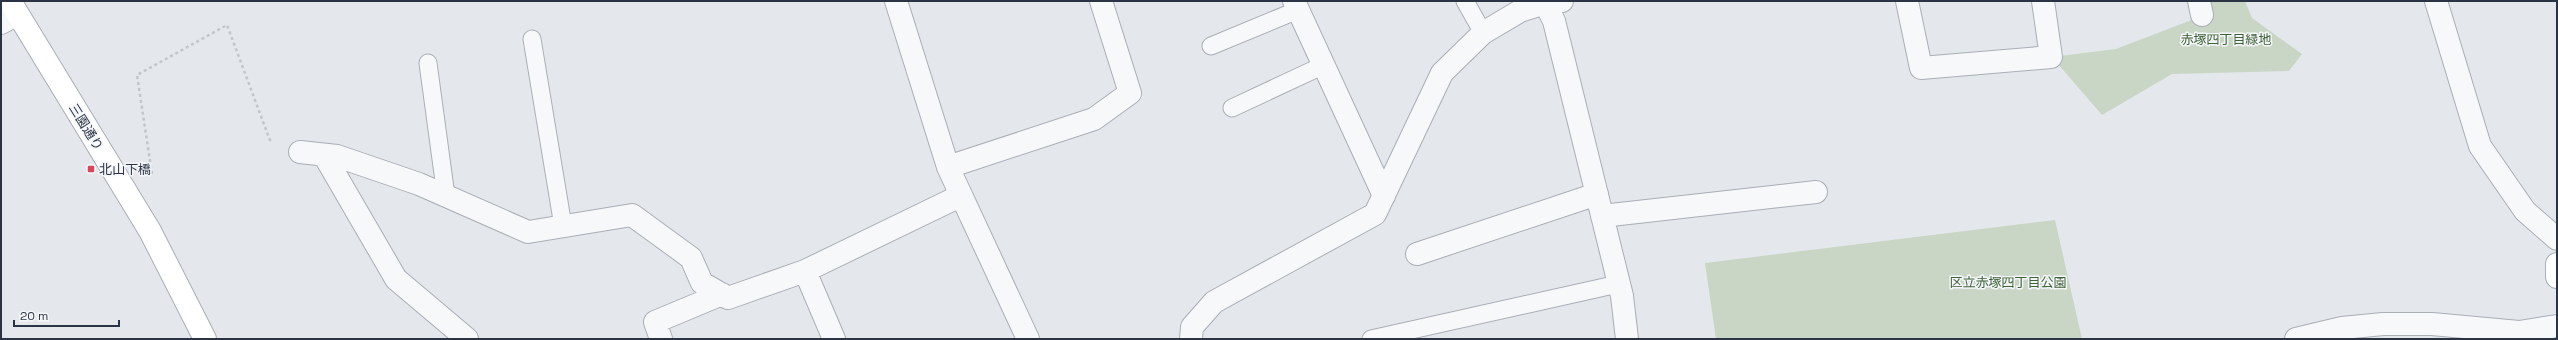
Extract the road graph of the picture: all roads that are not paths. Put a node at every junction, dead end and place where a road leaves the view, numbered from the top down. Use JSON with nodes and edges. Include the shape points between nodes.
{"nodes":[{"id":1,"x":896,"y":1,"type":"edge"},
{"id":2,"x":1101,"y":1,"type":"edge"},
{"id":3,"x":1465,"y":1,"type":"edge"},
{"id":4,"x":1907,"y":1,"type":"edge"},
{"id":5,"x":2044,"y":1,"type":"edge"},
{"id":6,"x":2436,"y":1,"type":"edge"},
{"id":7,"x":1550,"y":2,"type":"edge"},
{"id":8,"x":1296,"y":5,"type":"edge"},
{"id":9,"x":9,"y":13,"type":"edge"},
{"id":10,"x":1483,"y":33,"type":"junction"},
{"id":11,"x":532,"y":39,"type":"dead end"},
{"id":12,"x":1211,"y":46,"type":"dead end"},
{"id":13,"x":428,"y":63,"type":"dead end"},
{"id":14,"x":1324,"y":65,"type":"junction"},
{"id":15,"x":1232,"y":108,"type":"dead end"},
{"id":16,"x":300,"y":152,"type":"road end"},
{"id":17,"x":324,"y":155,"type":"junction"},
{"id":18,"x":948,"y":167,"type":"junction"},
{"id":19,"x":1816,"y":192,"type":"dead end"},
{"id":20,"x":1597,"y":194,"type":"junction"},
{"id":21,"x":446,"y":196,"type":"junction"},
{"id":22,"x":960,"y":196,"type":"junction"},
{"id":23,"x":1384,"y":196,"type":"junction"},
{"id":24,"x":1602,"y":216,"type":"junction"},
{"id":25,"x":563,"y":226,"type":"junction"},
{"id":26,"x":2557,"y":239,"type":"edge"},
{"id":27,"x":1417,"y":254,"type":"dead end"},
{"id":28,"x":2557,"y":264,"type":"edge"},
{"id":29,"x":805,"y":271,"type":"junction"},
{"id":30,"x":2557,"y":277,"type":"edge"},
{"id":31,"x":1618,"y":284,"type":"junction"},
{"id":32,"x":722,"y":294,"type":"junction"},
{"id":33,"x":2557,"y":326,"type":"edge"},
{"id":34,"x":205,"y":339,"type":"edge"},
{"id":35,"x":467,"y":339,"type":"edge"},
{"id":36,"x":661,"y":339,"type":"edge"},
{"id":37,"x":834,"y":339,"type":"edge"},
{"id":38,"x":1028,"y":339,"type":"edge"},
{"id":39,"x":1191,"y":339,"type":"edge"},
{"id":40,"x":1371,"y":339,"type":"edge"},
{"id":41,"x":1627,"y":339,"type":"edge"},
{"id":42,"x":2296,"y":339,"type":"edge"}],
"edges":[{"from":1,"to":18,"type":"street"},
{"from":2,"to":18,"type":"street","via":[[1130,93],[1094,119]]},
{"from":3,"to":10,"type":"lane"},
{"from":4,"to":5,"type":"street","via":[[1921,68],[2052,57]]},
{"from":6,"to":26,"type":"street","via":[[2480,146],[2525,211]]},
{"from":7,"to":10,"type":"street","via":[[1520,11]]},
{"from":7,"to":20,"type":"street"},
{"from":8,"to":12,"type":"lane"},
{"from":8,"to":14,"type":"street"},
{"from":9,"to":34,"type":"street","name":"三園通り","via":[[150,231]]},
{"from":10,"to":23,"type":"street","via":[[1442,73]]},
{"from":11,"to":25,"type":"lane"},
{"from":13,"to":21,"type":"lane"},
{"from":14,"to":15,"type":"lane"},
{"from":14,"to":23,"type":"street"},
{"from":16,"to":17,"type":"street"},
{"from":17,"to":21,"type":"street","via":[[337,156]]},
{"from":17,"to":35,"type":"street","via":[[396,279]]},
{"from":18,"to":22,"type":"street"},
{"from":19,"to":24,"type":"street"},
{"from":20,"to":24,"type":"street"},
{"from":20,"to":27,"type":"street"},
{"from":21,"to":25,"type":"street","via":[[528,232]]},
{"from":22,"to":29,"type":"street"},
{"from":22,"to":38,"type":"street"},
{"from":23,"to":39,"type":"street","via":[[1375,214],[1214,302],[1192,327]]},
{"from":24,"to":31,"type":"street"},
{"from":25,"to":32,"type":"street","via":[[632,215],[692,258],[702,283]]},
{"from":28,"to":30,"type":"street"},
{"from":29,"to":32,"type":"street","via":[[728,298]]},
{"from":29,"to":37,"type":"street"},
{"from":31,"to":40,"type":"lane"},
{"from":31,"to":41,"type":"street"},
{"from":32,"to":36,"type":"street","via":[[655,322]]},
{"from":33,"to":42,"type":"street","via":[[2519,332],[2432,324],[2383,324],[2342,328]]}]}
